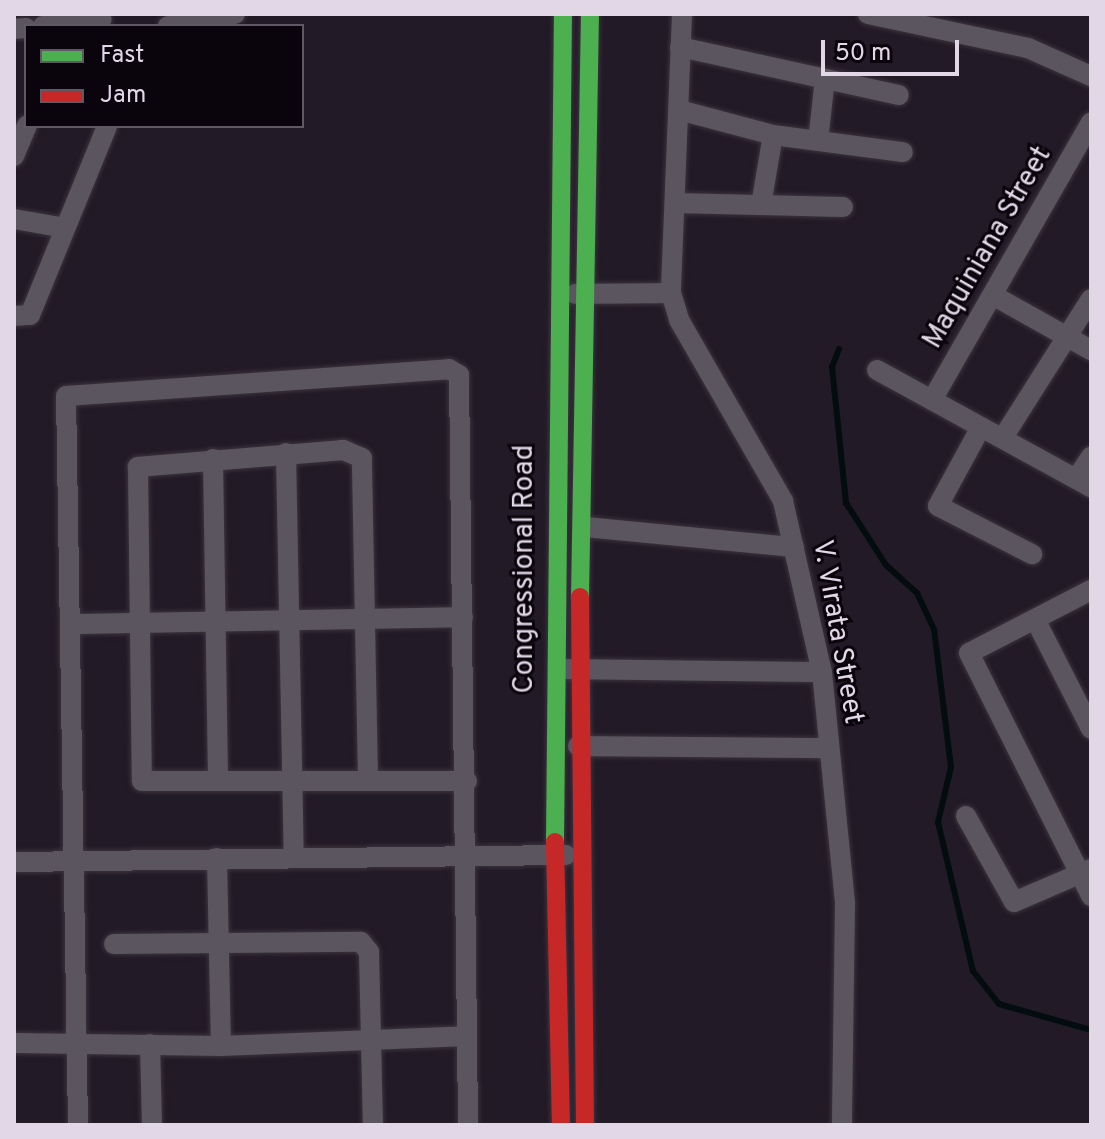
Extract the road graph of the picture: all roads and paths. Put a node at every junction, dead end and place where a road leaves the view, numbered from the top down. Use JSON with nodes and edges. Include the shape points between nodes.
{"nodes":[{"id":1,"x":235,"y":14,"type":"edge"},
{"id":2,"x":563,"y":14,"type":"edge"},
{"id":3,"x":590,"y":14,"type":"edge"},
{"id":4,"x":682,"y":14,"type":"edge"},
{"id":5,"x":870,"y":14,"type":"edge"},
{"id":6,"x":102,"y":20,"type":"edge"},
{"id":7,"x":63,"y":24,"type":"edge"},
{"id":8,"x":179,"y":24,"type":"edge"},
{"id":9,"x":959,"y":24,"type":"edge"},
{"id":10,"x":680,"y":47,"type":"junction"},
{"id":11,"x":1091,"y":76,"type":"edge"},
{"id":12,"x":825,"y":79,"type":"junction"},
{"id":13,"x":899,"y":95,"type":"dead end"},
{"id":14,"x":679,"y":110,"type":"junction"},
{"id":15,"x":1091,"y":122,"type":"edge"},
{"id":16,"x":26,"y":128,"type":"edge"},
{"id":17,"x":106,"y":128,"type":"edge"},
{"id":18,"x":773,"y":135,"type":"junction"},
{"id":19,"x":818,"y":141,"type":"junction"},
{"id":20,"x":1085,"y":149,"type":"edge"},
{"id":21,"x":903,"y":152,"type":"dead end"},
{"id":22,"x":14,"y":156,"type":"edge"},
{"id":23,"x":675,"y":203,"type":"junction"},
{"id":24,"x":761,"y":205,"type":"junction"},
{"id":25,"x":843,"y":207,"type":"dead end"},
{"id":26,"x":14,"y":219,"type":"edge"},
{"id":27,"x":60,"y":227,"type":"junction"},
{"id":28,"x":671,"y":293,"type":"junction"},
{"id":29,"x":556,"y":294,"type":"junction"},
{"id":30,"x":587,"y":294,"type":"junction"},
{"id":31,"x":996,"y":297,"type":"junction"},
{"id":32,"x":1091,"y":299,"type":"edge"},
{"id":33,"x":14,"y":316,"type":"edge"},
{"id":34,"x":1069,"y":335,"type":"junction"},
{"id":35,"x":1091,"y":350,"type":"edge"},
{"id":36,"x":877,"y":370,"type":"dead end"},
{"id":37,"x":932,"y":400,"type":"junction"},
{"id":38,"x":981,"y":427,"type":"junction"},
{"id":39,"x":1004,"y":436,"type":"junction"},
{"id":40,"x":286,"y":453,"type":"junction"},
{"id":41,"x":1091,"y":457,"type":"edge"},
{"id":42,"x":213,"y":459,"type":"junction"},
{"id":43,"x":1084,"y":483,"type":"edge"},
{"id":44,"x":585,"y":527,"type":"junction"},
{"id":45,"x":794,"y":547,"type":"junction"},
{"id":46,"x":1032,"y":554,"type":"dead end"},
{"id":47,"x":1091,"y":590,"type":"edge"},
{"id":48,"x":463,"y":617,"type":"junction"},
{"id":49,"x":369,"y":619,"type":"junction"},
{"id":50,"x":291,"y":620,"type":"junction"},
{"id":51,"x":216,"y":621,"type":"junction"},
{"id":52,"x":1036,"y":621,"type":"junction"},
{"id":53,"x":144,"y":622,"type":"junction"},
{"id":54,"x":74,"y":624,"type":"junction"},
{"id":55,"x":551,"y":669,"type":"junction"},
{"id":56,"x":581,"y":669,"type":"junction"},
{"id":57,"x":822,"y":672,"type":"junction"},
{"id":58,"x":1091,"y":729,"type":"edge"},
{"id":59,"x":578,"y":746,"type":"junction"},
{"id":60,"x":829,"y":748,"type":"junction"},
{"id":61,"x":292,"y":778,"type":"junction"},
{"id":62,"x":368,"y":779,"type":"junction"},
{"id":63,"x":218,"y":780,"type":"junction"},
{"id":64,"x":467,"y":781,"type":"junction"},
{"id":65,"x":966,"y":816,"type":"dead end"},
{"id":66,"x":466,"y":855,"type":"junction"},
{"id":67,"x":556,"y":855,"type":"junction"},
{"id":68,"x":582,"y":855,"type":"junction"},
{"id":69,"x":294,"y":857,"type":"junction"},
{"id":70,"x":217,"y":858,"type":"junction"},
{"id":71,"x":14,"y":862,"type":"edge"},
{"id":72,"x":72,"y":865,"type":"junction"},
{"id":73,"x":1085,"y":872,"type":"edge"},
{"id":74,"x":1091,"y":896,"type":"edge"},
{"id":75,"x":114,"y":944,"type":"dead end"},
{"id":76,"x":219,"y":944,"type":"junction"},
{"id":77,"x":467,"y":1036,"type":"junction"},
{"id":78,"x":370,"y":1040,"type":"junction"},
{"id":79,"x":80,"y":1042,"type":"junction"},
{"id":80,"x":14,"y":1043,"type":"edge"},
{"id":81,"x":150,"y":1044,"type":"junction"},
{"id":82,"x":221,"y":1046,"type":"junction"},
{"id":83,"x":78,"y":1125,"type":"edge"},
{"id":84,"x":152,"y":1125,"type":"edge"},
{"id":85,"x":373,"y":1125,"type":"edge"},
{"id":86,"x":468,"y":1125,"type":"edge"},
{"id":87,"x":561,"y":1125,"type":"edge"},
{"id":88,"x":585,"y":1125,"type":"edge"},
{"id":89,"x":842,"y":1125,"type":"edge"}],
"edges":[{"from":1,"to":8,"type":"street"},
{"from":2,"to":29,"type":"main road","name":"Congressional Road"},
{"from":3,"to":30,"type":"main road","name":"Congressional Road"},
{"from":4,"to":10,"type":"street"},
{"from":5,"to":9,"type":"street"},
{"from":6,"to":7,"type":"street"},
{"from":9,"to":11,"type":"street"},
{"from":10,"to":12,"type":"street"},
{"from":10,"to":14,"type":"street"},
{"from":12,"to":13,"type":"street"},
{"from":12,"to":19,"type":"street"},
{"from":14,"to":18,"type":"street"},
{"from":14,"to":23,"type":"street"},
{"from":15,"to":20,"type":"street","name":"Maquiniana Street"},
{"from":16,"to":22,"type":"street"},
{"from":17,"to":27,"type":"street"},
{"from":18,"to":19,"type":"street"},
{"from":18,"to":24,"type":"street"},
{"from":19,"to":21,"type":"street"},
{"from":20,"to":31,"type":"street","name":"Maquiniana Street"},
{"from":23,"to":24,"type":"street"},
{"from":23,"to":28,"type":"street"},
{"from":24,"to":25,"type":"street"},
{"from":26,"to":27,"type":"street"},
{"from":27,"to":33,"type":"street","via":[[30,315]]},
{"from":28,"to":30,"type":"street"},
{"from":28,"to":45,"type":"street","name":"V. Virata Street","via":[[679,320],[783,501]]},
{"from":29,"to":30,"type":"street"},
{"from":29,"to":55,"type":"main road","name":"Congressional Road"},
{"from":30,"to":44,"type":"main road","name":"Congressional Road"},
{"from":31,"to":34,"type":"street"},
{"from":31,"to":37,"type":"street","name":"Maquiniana Street"},
{"from":32,"to":34,"type":"street"},
{"from":34,"to":35,"type":"street"},
{"from":34,"to":39,"type":"street"},
{"from":36,"to":37,"type":"street"},
{"from":37,"to":38,"type":"street"},
{"from":38,"to":39,"type":"street"},
{"from":38,"to":46,"type":"street","via":[[938,506]]},
{"from":39,"to":43,"type":"street"},
{"from":40,"to":42,"type":"street"},
{"from":40,"to":49,"type":"street","via":[[343,450],[362,458]]},
{"from":40,"to":50,"type":"street"},
{"from":41,"to":43,"type":"street"},
{"from":42,"to":51,"type":"street"},
{"from":42,"to":53,"type":"street","via":[[135,470]]},
{"from":44,"to":45,"type":"street"},
{"from":44,"to":56,"type":"main road","name":"Congressional Road"},
{"from":45,"to":57,"type":"street","name":"V. Virata Street"},
{"from":47,"to":52,"type":"street"},
{"from":48,"to":49,"type":"street"},
{"from":48,"to":54,"type":"street","via":[[459,375],[449,369],[69,393]]},
{"from":48,"to":64,"type":"street"},
{"from":49,"to":50,"type":"street"},
{"from":49,"to":62,"type":"street"},
{"from":50,"to":51,"type":"street"},
{"from":50,"to":61,"type":"street"},
{"from":51,"to":53,"type":"street"},
{"from":51,"to":63,"type":"street"},
{"from":52,"to":58,"type":"street"},
{"from":52,"to":73,"type":"street","via":[[969,653]]},
{"from":53,"to":54,"type":"street"},
{"from":53,"to":63,"type":"street","via":[[142,781]]},
{"from":54,"to":72,"type":"street"},
{"from":55,"to":56,"type":"street"},
{"from":55,"to":67,"type":"main road","name":"Congressional Road"},
{"from":56,"to":57,"type":"street"},
{"from":56,"to":59,"type":"main road","name":"Congressional Road"},
{"from":57,"to":60,"type":"street","name":"V. Virata Street"},
{"from":59,"to":60,"type":"street"},
{"from":59,"to":68,"type":"main road","name":"Congressional Road"},
{"from":60,"to":89,"type":"street","name":"V. Virata Street","via":[[845,904]]},
{"from":61,"to":62,"type":"street"},
{"from":61,"to":63,"type":"street"},
{"from":61,"to":69,"type":"street"},
{"from":62,"to":64,"type":"street"},
{"from":64,"to":66,"type":"street"},
{"from":65,"to":73,"type":"street","via":[[1014,902]]},
{"from":66,"to":67,"type":"street"},
{"from":66,"to":69,"type":"street"},
{"from":66,"to":77,"type":"street"},
{"from":67,"to":68,"type":"street"},
{"from":67,"to":87,"type":"main road","name":"Congressional Road"},
{"from":68,"to":88,"type":"main road","name":"Congressional Road"},
{"from":69,"to":70,"type":"street"},
{"from":70,"to":72,"type":"street"},
{"from":70,"to":76,"type":"street"},
{"from":71,"to":72,"type":"street"},
{"from":72,"to":79,"type":"street"},
{"from":73,"to":74,"type":"street"},
{"from":75,"to":76,"type":"street"},
{"from":76,"to":78,"type":"street","via":[[361,942],[369,952]]},
{"from":76,"to":82,"type":"street"},
{"from":77,"to":78,"type":"street"},
{"from":77,"to":86,"type":"street"},
{"from":78,"to":82,"type":"street"},
{"from":78,"to":85,"type":"street"},
{"from":79,"to":80,"type":"street"},
{"from":79,"to":81,"type":"street"},
{"from":79,"to":83,"type":"street"},
{"from":81,"to":82,"type":"street"},
{"from":81,"to":84,"type":"street"}]}
